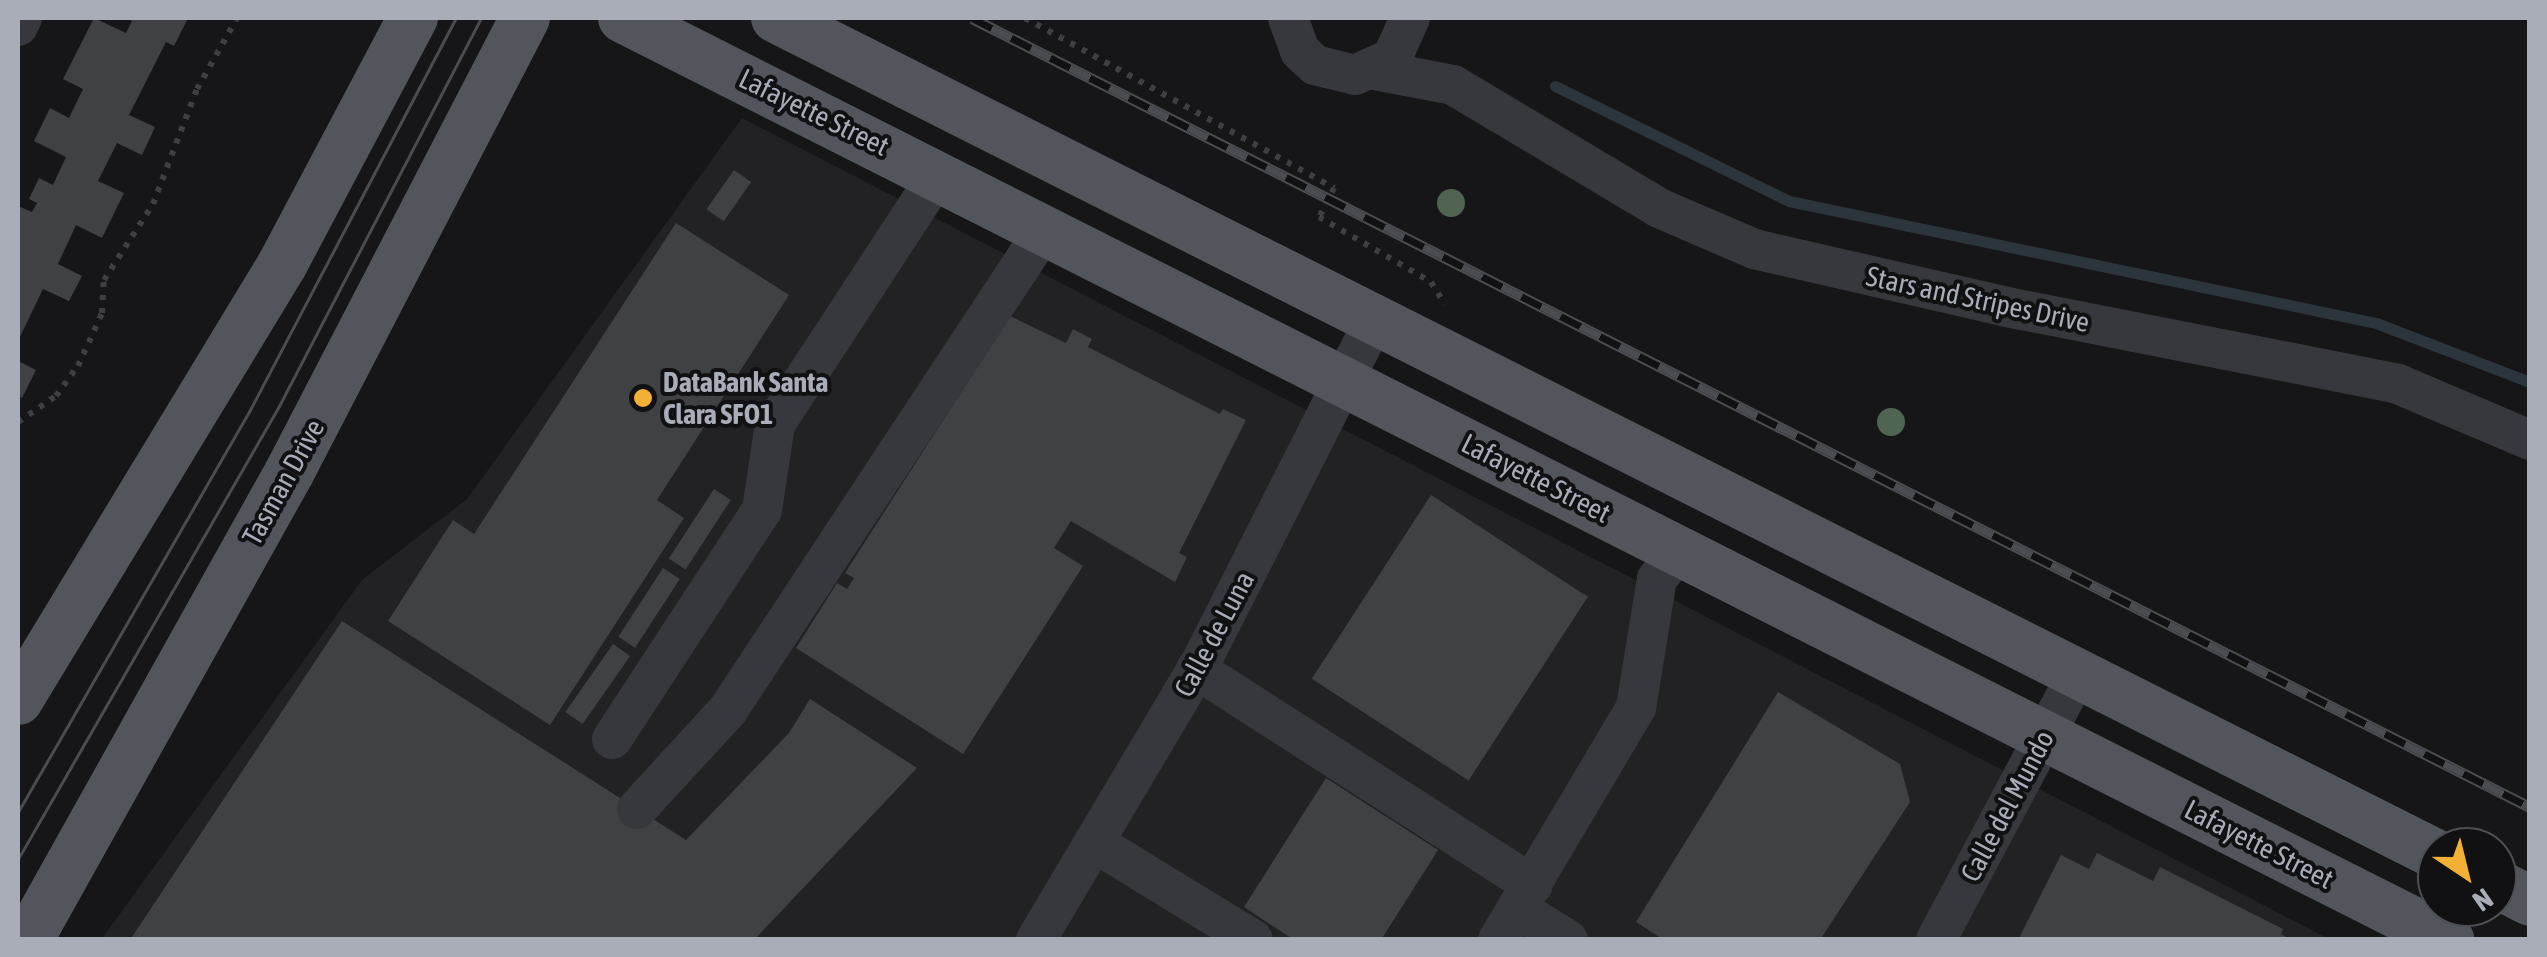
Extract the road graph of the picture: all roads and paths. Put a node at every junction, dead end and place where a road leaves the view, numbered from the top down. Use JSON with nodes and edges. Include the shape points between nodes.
{"nodes":[{"id":1,"x":22,"y":18,"type":"edge"},
{"id":2,"x":236,"y":18,"type":"edge"},
{"id":3,"x":414,"y":18,"type":"edge"},
{"id":4,"x":524,"y":18,"type":"edge"},
{"id":5,"x":623,"y":18,"type":"edge"},
{"id":6,"x":776,"y":18,"type":"edge"},
{"id":7,"x":1025,"y":18,"type":"edge"},
{"id":8,"x":1410,"y":20,"type":"edge"},
{"id":9,"x":1282,"y":23,"type":"edge"},
{"id":10,"x":18,"y":26,"type":"edge"},
{"id":11,"x":1374,"y":70,"type":"junction"},
{"id":12,"x":1454,"y":85,"type":"junction"},
{"id":13,"x":938,"y":175,"type":"junction"},
{"id":14,"x":1046,"y":228,"type":"junction"},
{"id":15,"x":1454,"y":308,"type":"dead end"},
{"id":16,"x":1375,"y":318,"type":"junction"},
{"id":17,"x":1346,"y":381,"type":"junction"},
{"id":18,"x":18,"y":422,"type":"edge"},
{"id":19,"x":2530,"y":440,"type":"edge"},
{"id":20,"x":1680,"y":550,"type":"junction"},
{"id":21,"x":1196,"y":669,"type":"junction"},
{"id":22,"x":2078,"y":672,"type":"junction"},
{"id":23,"x":18,"y":700,"type":"edge"},
{"id":24,"x":2044,"y":736,"type":"junction"},
{"id":25,"x":612,"y":739,"type":"dead end"},
{"id":26,"x":638,"y":809,"type":"dead end"},
{"id":27,"x":1095,"y":843,"type":"junction"},
{"id":28,"x":2417,"y":844,"type":"edge"},
{"id":29,"x":1516,"y":911,"type":"edge"},
{"id":30,"x":28,"y":940,"type":"edge"},
{"id":31,"x":1036,"y":940,"type":"edge"},
{"id":32,"x":1253,"y":940,"type":"edge"},
{"id":33,"x":1568,"y":940,"type":"edge"},
{"id":34,"x":1936,"y":940,"type":"edge"},
{"id":35,"x":2449,"y":940,"type":"edge"}],
"edges":[{"from":1,"to":10,"type":"street"},
{"from":2,"to":18,"type":"path","via":[[197,88],[153,204],[104,280],[102,313],[78,366],[56,396]]},
{"from":3,"to":23,"type":"main road","via":[[193,419]]},
{"from":4,"to":30,"type":"main road","name":"Tasman Drive","via":[[290,471]]},
{"from":5,"to":13,"type":"main road","name":"Lafayette Street"},
{"from":6,"to":16,"type":"main road"},
{"from":7,"to":15,"type":"path","via":[[1334,188],[1319,217],[1431,282]]},
{"from":8,"to":11,"type":"street","name":"Stars and Stripes Drive","via":[[1404,42]]},
{"from":8,"to":12,"type":"street","name":"Stars and Stripes Drive"},
{"from":9,"to":11,"type":"street","name":"Stars and Stripes Drive","via":[[1300,51],[1334,73]]},
{"from":11,"to":12,"type":"street","name":"Stars and Stripes Drive"},
{"from":12,"to":19,"type":"street","name":"Stars and Stripes Drive","via":[[1659,208],[1754,249],[2398,384]]},
{"from":13,"to":14,"type":"main road","name":"Lafayette Street"},
{"from":13,"to":25,"type":"street","via":[[775,424],[762,510]]},
{"from":14,"to":17,"type":"main road","name":"Lafayette Street"},
{"from":14,"to":26,"type":"street","via":[[728,710]]},
{"from":16,"to":17,"type":"street","name":"Calle de Luna"},
{"from":16,"to":22,"type":"main road"},
{"from":17,"to":20,"type":"main road","name":"Lafayette Street"},
{"from":17,"to":21,"type":"street","name":"Calle de Luna"},
{"from":20,"to":24,"type":"main road","name":"Lafayette Street"},
{"from":20,"to":29,"type":"street","via":[[1657,578],[1636,708]]},
{"from":21,"to":27,"type":"street","name":"Calle de Luna"},
{"from":21,"to":29,"type":"street"},
{"from":22,"to":24,"type":"street","name":"Calle del Mundo"},
{"from":22,"to":28,"type":"main road"},
{"from":24,"to":34,"type":"street","name":"Calle del Mundo"},
{"from":24,"to":35,"type":"main road","name":"Lafayette Street"},
{"from":27,"to":31,"type":"street","name":"Calle de Luna"},
{"from":27,"to":32,"type":"street"},
{"from":29,"to":33,"type":"street"}]}
